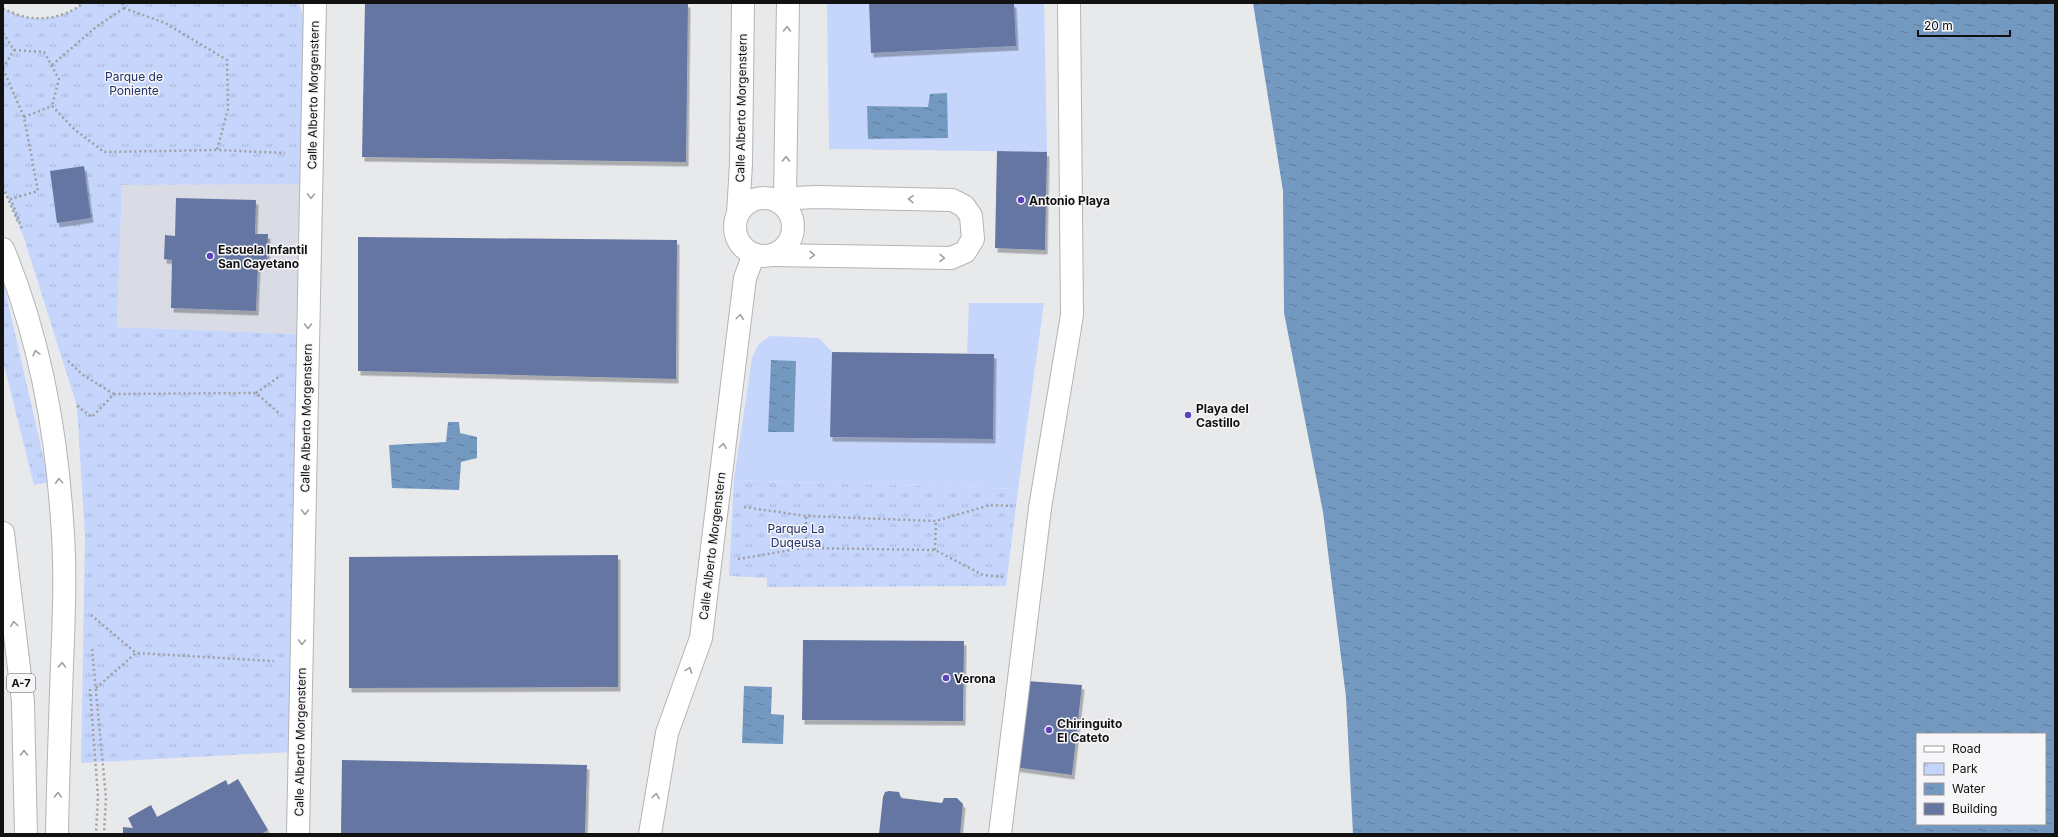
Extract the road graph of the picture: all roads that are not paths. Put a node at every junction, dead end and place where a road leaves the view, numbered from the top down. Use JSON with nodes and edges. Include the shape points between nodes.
{"nodes":[{"id":1,"x":315,"y":3,"type":"edge"},
{"id":2,"x":743,"y":3,"type":"edge"},
{"id":3,"x":788,"y":3,"type":"edge"},
{"id":4,"x":1069,"y":3,"type":"edge"},
{"id":5,"x":779,"y":199,"type":"junction"},
{"id":6,"x":738,"y":213,"type":"junction"},
{"id":7,"x":3,"y":249,"type":"edge"},
{"id":8,"x":764,"y":254,"type":"junction"},
{"id":9,"x":3,"y":532,"type":"edge"},
{"id":10,"x":26,"y":834,"type":"edge"},
{"id":11,"x":56,"y":834,"type":"edge"},
{"id":12,"x":298,"y":834,"type":"edge"},
{"id":13,"x":650,"y":834,"type":"edge"},
{"id":14,"x":1000,"y":834,"type":"edge"}],
"edges":[{"from":1,"to":12,"type":"main road","name":"Calle Alberto Morgenstern","one_way":true},
{"from":2,"to":6,"type":"main road","name":"Calle Alberto Morgenstern"},
{"from":5,"to":3,"type":"main road","one_way":true},
{"from":4,"to":14,"type":"main road","via":[[1072,315],[1040,508]]},
{"from":5,"to":6,"type":"main road","via":[[754,200]]},
{"from":5,"to":8,"type":"main road","via":[[792,217],[792,235],[788,244]]},
{"from":8,"to":5,"type":"main road","one_way":true,"via":[[951,258],[965,252],[974,239],[971,216],[964,206],[952,200],[816,197]]},
{"from":6,"to":8,"type":"main road","name":"Calle Alberto Morgenstern","via":[[735,222],[737,237],[746,249]]},
{"from":11,"to":7,"type":"main road","one_way":true,"via":[[64,616],[62,520],[57,464],[39,363],[26,311]]},
{"from":13,"to":8,"type":"main road","name":"Calle Alberto Morgenstern","one_way":true,"via":[[667,733],[701,638],[745,278]]},
{"from":10,"to":9,"type":"main road","number":"A-7","one_way":true,"via":[[23,702]]}]}
